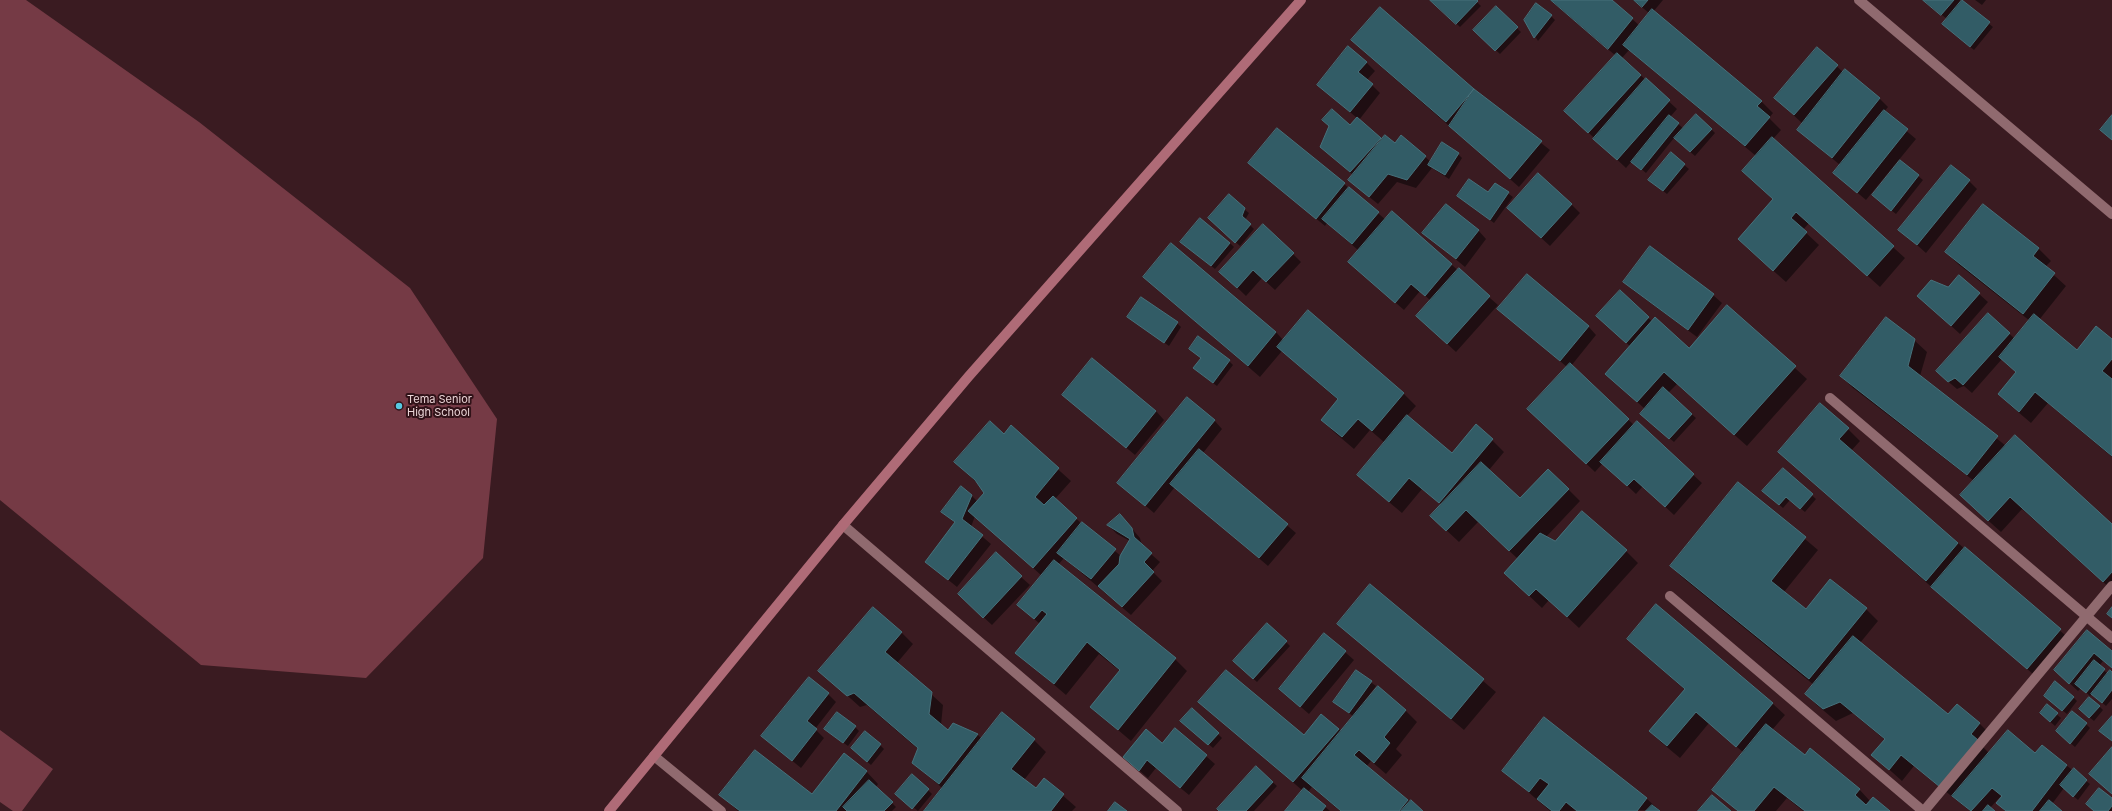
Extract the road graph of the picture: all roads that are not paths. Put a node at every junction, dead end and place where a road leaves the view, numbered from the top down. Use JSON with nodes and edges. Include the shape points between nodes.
{"nodes":[{"id":1,"x":1301,"y":0,"type":"edge"},
{"id":2,"x":1859,"y":0,"type":"edge"},
{"id":3,"x":2112,"y":214,"type":"edge"},
{"id":4,"x":1830,"y":398,"type":"dead end"},
{"id":5,"x":844,"y":525,"type":"junction"},
{"id":6,"x":2112,"y":586,"type":"edge"},
{"id":7,"x":1670,"y":596,"type":"dead end"},
{"id":8,"x":2087,"y":616,"type":"junction"},
{"id":9,"x":2112,"y":638,"type":"edge"},
{"id":10,"x":654,"y":756,"type":"junction"},
{"id":11,"x":609,"y":811,"type":"edge"},
{"id":12,"x":721,"y":811,"type":"edge"},
{"id":13,"x":1177,"y":811,"type":"edge"},
{"id":14,"x":1924,"y":811,"type":"edge"}],
"edges":[{"from":1,"to":5,"type":"street","via":[[969,376]]},
{"from":2,"to":3,"type":"street"},
{"from":4,"to":8,"type":"street"},
{"from":5,"to":10,"type":"street"},
{"from":5,"to":13,"type":"street"},
{"from":6,"to":8,"type":"street"},
{"from":7,"to":14,"type":"street"},
{"from":8,"to":9,"type":"street"},
{"from":8,"to":14,"type":"street"},
{"from":10,"to":11,"type":"street"},
{"from":10,"to":12,"type":"street"}]}
